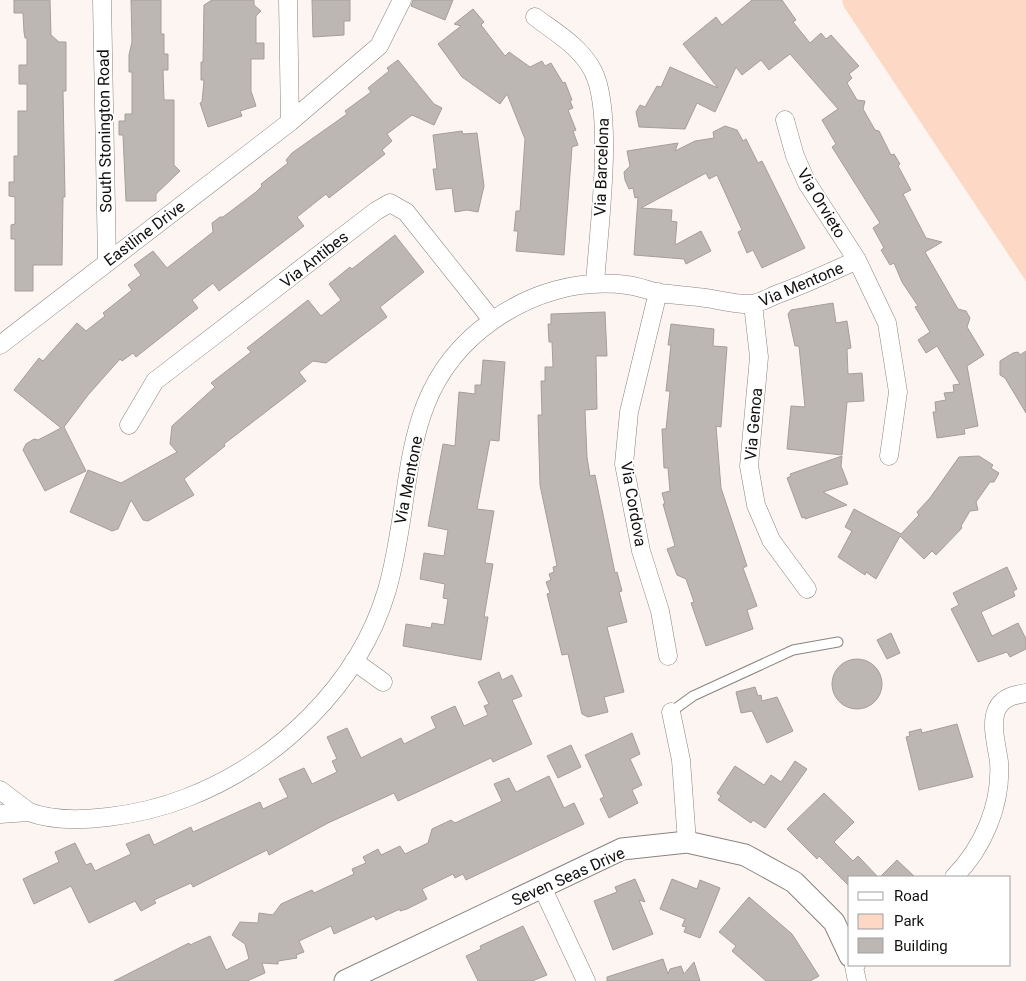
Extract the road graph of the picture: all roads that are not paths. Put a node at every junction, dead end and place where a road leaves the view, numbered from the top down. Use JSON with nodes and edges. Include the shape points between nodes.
{"nodes":[{"id":1,"x":102,"y":0,"type":"edge"},
{"id":2,"x":288,"y":0,"type":"edge"},
{"id":3,"x":402,"y":0,"type":"edge"},
{"id":4,"x":535,"y":17,"type":"dead end"},
{"id":5,"x":785,"y":120,"type":"dead end"},
{"id":6,"x":290,"y":122,"type":"junction"},
{"id":7,"x":857,"y":260,"type":"junction"},
{"id":8,"x":107,"y":261,"type":"junction"},
{"id":9,"x":595,"y":284,"type":"junction"},
{"id":10,"x":658,"y":292,"type":"junction"},
{"id":11,"x":753,"y":304,"type":"junction"},
{"id":12,"x":492,"y":320,"type":"junction"},
{"id":13,"x":0,"y":345,"type":"edge"},
{"id":14,"x":129,"y":425,"type":"dead end"},
{"id":15,"x":889,"y":456,"type":"dead end"},
{"id":16,"x":807,"y":589,"type":"dead end"},
{"id":17,"x":838,"y":642,"type":"dead end"},
{"id":18,"x":668,"y":656,"type":"dead end"},
{"id":19,"x":354,"y":661,"type":"junction"},
{"id":20,"x":382,"y":682,"type":"dead end"},
{"id":21,"x":1026,"y":693,"type":"edge"},
{"id":22,"x":671,"y":712,"type":"joint"},
{"id":23,"x":0,"y":790,"type":"edge"},
{"id":24,"x":29,"y":812,"type":"junction"},
{"id":25,"x":0,"y":814,"type":"edge"},
{"id":26,"x":687,"y":842,"type":"junction"},
{"id":27,"x":955,"y":876,"type":"edge"},
{"id":28,"x":542,"y":886,"type":"junction"},
{"id":29,"x":848,"y":954,"type":"edge"},
{"id":30,"x":345,"y":981,"type":"edge"},
{"id":31,"x":586,"y":981,"type":"edge"}],
"edges":[{"from":1,"to":8,"type":"street","name":"South Stonington Road"},
{"from":2,"to":6,"type":"street"},
{"from":3,"to":6,"type":"street","name":"Eastline Drive","via":[[379,46]]},
{"from":4,"to":9,"type":"street","name":"Via Barcelona","via":[[574,46],[593,72],[602,105],[605,142]]},
{"from":5,"to":7,"type":"street","name":"Via Orvieto","via":[[795,156],[807,182]]},
{"from":6,"to":8,"type":"street","name":"Eastline Drive"},
{"from":7,"to":11,"type":"street","name":"Via Mentone"},
{"from":7,"to":15,"type":"street","name":"Via Orvieto","via":[[887,323],[898,392]]},
{"from":8,"to":13,"type":"street","name":"Eastline Drive"},
{"from":9,"to":10,"type":"street","name":"Via Mentone","via":[[628,284]]},
{"from":9,"to":12,"type":"street","name":"Via Mentone","via":[[557,288],[532,297]]},
{"from":10,"to":11,"type":"street","name":"Via Mentone"},
{"from":10,"to":18,"type":"street","name":"Via Cordova","via":[[629,412],[624,464],[641,551],[660,611]]},
{"from":11,"to":16,"type":"street","name":"Via Genoa","via":[[759,356],[750,466],[756,505],[771,540]]},
{"from":12,"to":14,"type":"street","name":"Via Antibes","via":[[406,212],[390,203],[155,382]]},
{"from":12,"to":19,"type":"street","name":"Via Mentone","via":[[450,357],[434,381],[422,411],[386,592],[373,627]]},
{"from":17,"to":22,"type":"lane","via":[[793,650],[693,696]]},
{"from":19,"to":20,"type":"street"},
{"from":19,"to":24,"type":"street","name":"Via Mentone","via":[[330,698],[286,737],[255,762],[196,794],[164,807],[96,818],[43,817]]},
{"from":21,"to":27,"type":"street","via":[[1009,697],[998,708],[994,721],[999,765],[996,800],[979,845]]},
{"from":22,"to":26,"type":"street","via":[[681,760]]},
{"from":23,"to":24,"type":"street","name":"Via Mentone"},
{"from":24,"to":25,"type":"street","name":"Via Mentone"},
{"from":26,"to":28,"type":"street","name":"Seven Seas Drive","via":[[622,849]]},
{"from":26,"to":29,"type":"street","name":"Seven Seas Drive","via":[[745,854],[794,882],[834,922]]},
{"from":28,"to":30,"type":"street","name":"Seven Seas Drive"},
{"from":28,"to":31,"type":"street"}]}
